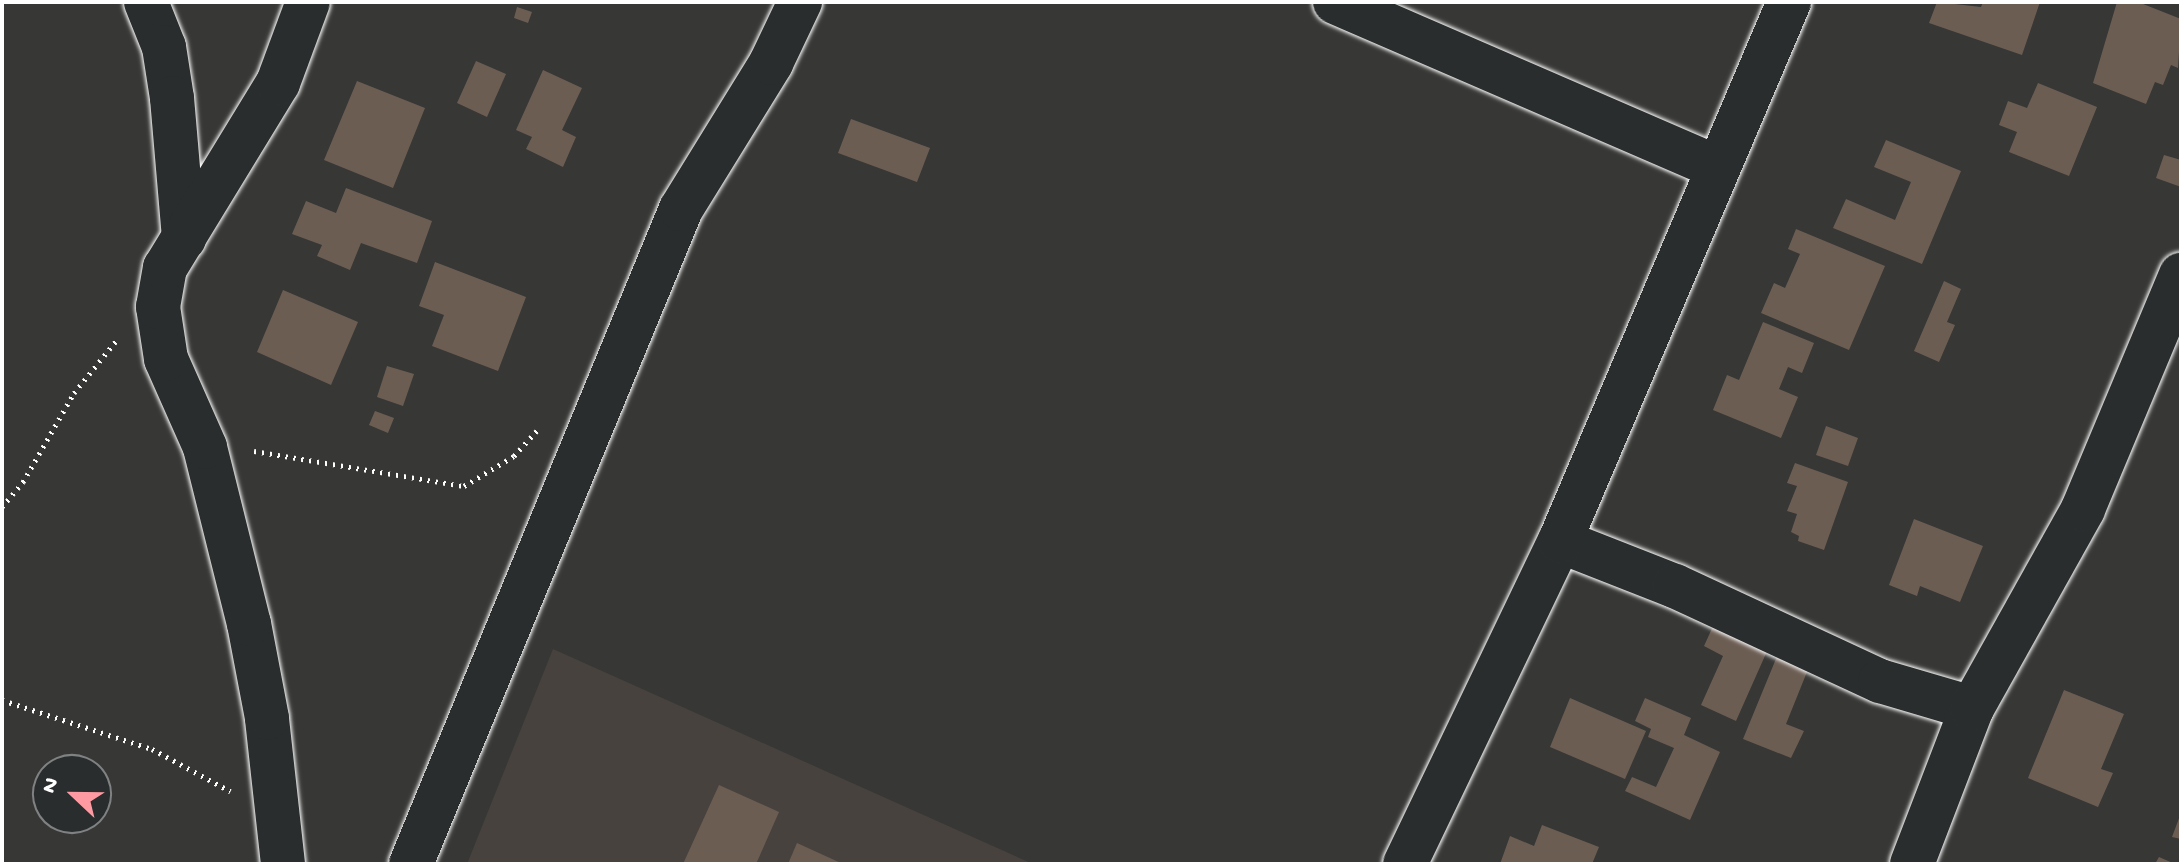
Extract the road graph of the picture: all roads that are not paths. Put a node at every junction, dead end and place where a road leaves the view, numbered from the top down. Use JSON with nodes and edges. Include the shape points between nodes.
{"nodes":[{"id":1,"x":146,"y":2,"type":"edge"},
{"id":2,"x":308,"y":2,"type":"edge"},
{"id":3,"x":800,"y":2,"type":"edge"},
{"id":4,"x":1335,"y":2,"type":"edge"},
{"id":5,"x":1789,"y":2,"type":"edge"},
{"id":6,"x":1718,"y":168,"type":"junction"},
{"id":7,"x":184,"y":238,"type":"junction"},
{"id":8,"x":2181,"y":275,"type":"edge"},
{"id":9,"x":1560,"y":541,"type":"junction"},
{"id":10,"x":1972,"y":708,"type":"junction"},
{"id":11,"x":283,"y":864,"type":"edge"},
{"id":12,"x":411,"y":864,"type":"edge"},
{"id":13,"x":1405,"y":864,"type":"edge"},
{"id":14,"x":1912,"y":864,"type":"edge"}],
"edges":[{"from":1,"to":7,"type":"street","via":[[164,47]]},
{"from":2,"to":7,"type":"street","via":[[278,83]]},
{"from":3,"to":12,"type":"street","via":[[771,63],[681,209]]},
{"from":4,"to":6,"type":"street"},
{"from":5,"to":6,"type":"street"},
{"from":6,"to":9,"type":"street"},
{"from":7,"to":11,"type":"street","via":[[165,268],[158,307],[166,359],[205,447],[267,718]]},
{"from":8,"to":10,"type":"street","via":[[2083,509]]},
{"from":9,"to":10,"type":"street","via":[[1675,586],[1880,681]]},
{"from":9,"to":13,"type":"street"},
{"from":10,"to":14,"type":"street"}]}
